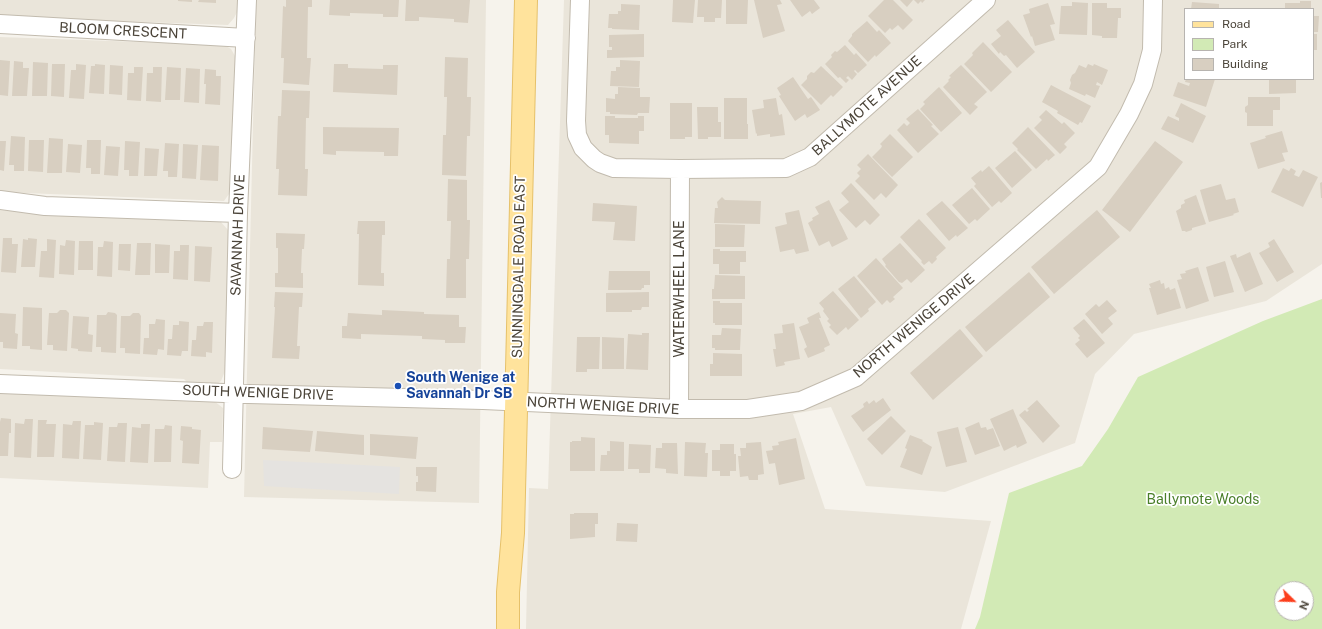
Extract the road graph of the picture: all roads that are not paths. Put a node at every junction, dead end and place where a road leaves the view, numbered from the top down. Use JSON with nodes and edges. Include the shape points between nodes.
{"nodes":[{"id":1,"x":247,"y":0,"type":"edge"},
{"id":2,"x":526,"y":0,"type":"edge"},
{"id":3,"x":580,"y":0,"type":"edge"},
{"id":4,"x":986,"y":0,"type":"edge"},
{"id":5,"x":1153,"y":0,"type":"edge"},
{"id":6,"x":0,"y":24,"type":"edge"},
{"id":7,"x":246,"y":38,"type":"junction"},
{"id":8,"x":680,"y":169,"type":"junction"},
{"id":9,"x":0,"y":200,"type":"edge"},
{"id":10,"x":238,"y":213,"type":"junction"},
{"id":11,"x":0,"y":384,"type":"edge"},
{"id":12,"x":234,"y":393,"type":"junction"},
{"id":13,"x":516,"y":402,"type":"junction"},
{"id":14,"x":679,"y":409,"type":"junction"},
{"id":15,"x":232,"y":469,"type":"dead end"},
{"id":16,"x":508,"y":629,"type":"edge"}],
"edges":[{"from":1,"to":7,"type":"street","name":"SAVANNAH DRIVE"},
{"from":2,"to":13,"type":"main road","name":"SUNNINGDALE ROAD EAST"},
{"from":3,"to":8,"type":"street","name":"BALLYMOTE AVENUE","via":[[576,120],[577,135],[584,148],[594,159],[614,168]]},
{"from":4,"to":8,"type":"street","name":"BALLYMOTE AVENUE","via":[[810,157],[786,168]]},
{"from":5,"to":14,"type":"street","name":"NORTH WENIGE DRIVE","via":[[1152,50],[1143,84],[1098,168],[856,377],[801,401],[748,409]]},
{"from":6,"to":7,"type":"street","name":"BLOOM CRESCENT"},
{"from":7,"to":10,"type":"street","name":"SAVANNAH DRIVE"},
{"from":8,"to":14,"type":"street","name":"WATERWHEEL LANE"},
{"from":9,"to":10,"type":"street","via":[[45,206]]},
{"from":10,"to":12,"type":"street","name":"SAVANNAH DRIVE"},
{"from":11,"to":12,"type":"street","name":"SOUTH WENIGE DRIVE"},
{"from":12,"to":13,"type":"street","name":"SOUTH WENIGE DRIVE"},
{"from":12,"to":15,"type":"street","name":"SAVANNAH DRIVE"},
{"from":13,"to":14,"type":"street","name":"NORTH WENIGE DRIVE"},
{"from":13,"to":16,"type":"main road","name":"SUNNINGDALE ROAD EAST"}]}
